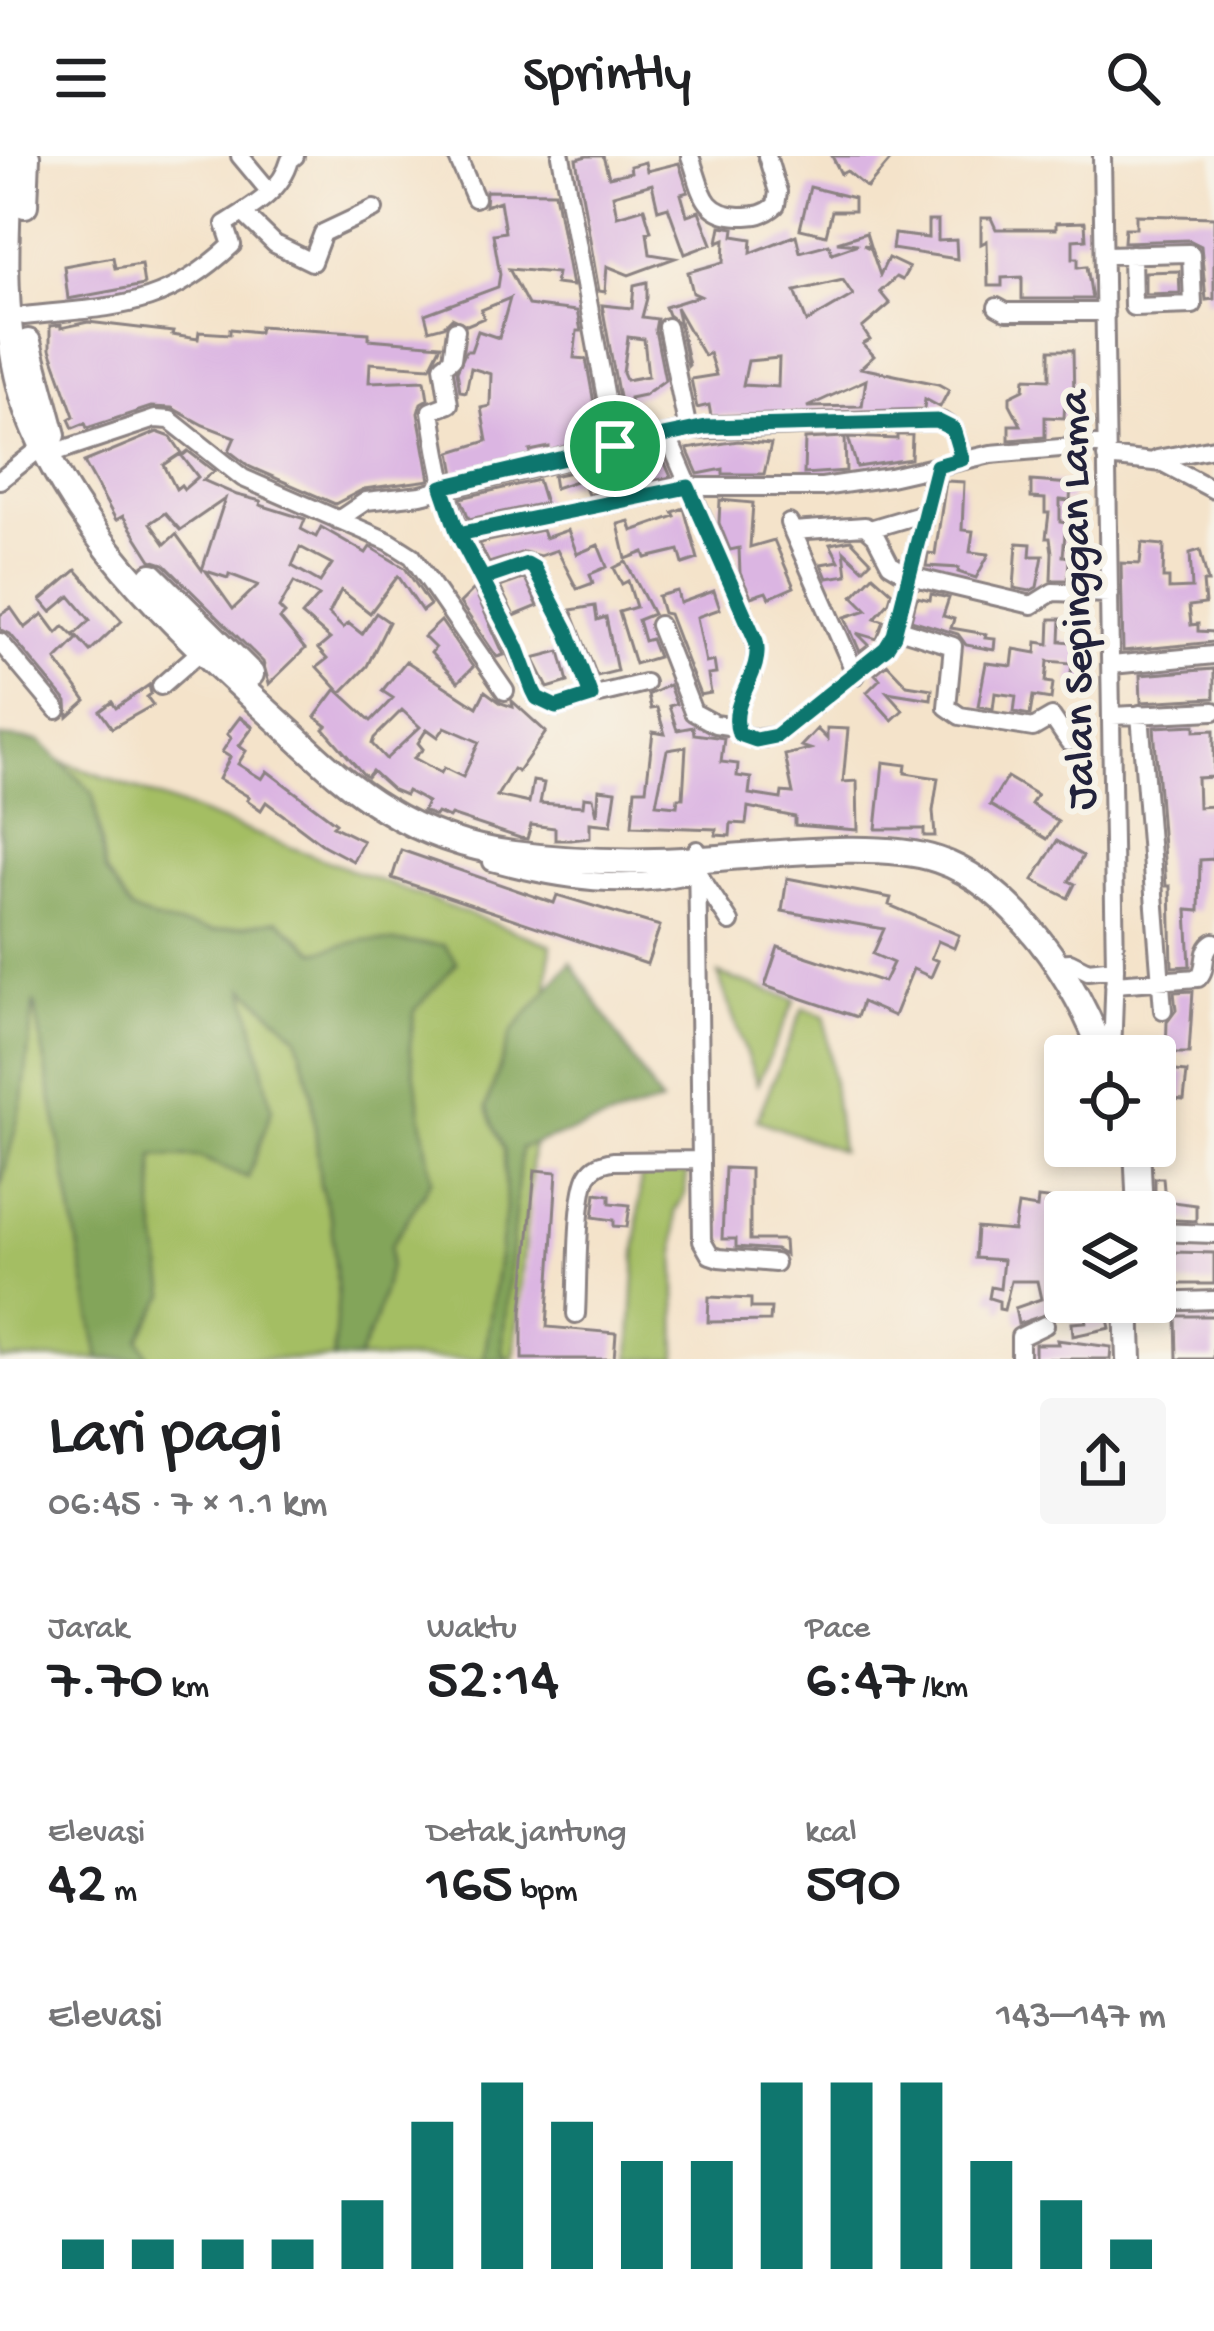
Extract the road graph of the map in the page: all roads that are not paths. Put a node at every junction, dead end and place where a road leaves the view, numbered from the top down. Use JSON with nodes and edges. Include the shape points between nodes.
{"nodes":[{"id":1,"x":10,"y":156,"type":"edge"},
{"id":2,"x":28,"y":156,"type":"edge"},
{"id":3,"x":240,"y":156,"type":"edge"},
{"id":4,"x":295,"y":156,"type":"edge"},
{"id":5,"x":457,"y":156,"type":"edge"},
{"id":6,"x":562,"y":156,"type":"edge"},
{"id":7,"x":690,"y":156,"type":"edge"},
{"id":8,"x":767,"y":156,"type":"edge"},
{"id":9,"x":1102,"y":156,"type":"edge"},
{"id":10,"x":270,"y":191,"type":"junction"},
{"id":11,"x":475,"y":198,"type":"dead end"},
{"id":12,"x":374,"y":208,"type":"dead end"},
{"id":13,"x":243,"y":213,"type":"junction"},
{"id":14,"x":1132,"y":254,"type":"junction"},
{"id":15,"x":1105,"y":255,"type":"junction"},
{"id":16,"x":997,"y":307,"type":"dead end"},
{"id":17,"x":1106,"y":311,"type":"junction"},
{"id":18,"x":24,"y":316,"type":"junction"},
{"id":19,"x":667,"y":327,"type":"dead end"},
{"id":20,"x":456,"y":330,"type":"dead end"},
{"id":21,"x":470,"y":403,"type":"dead end"},
{"id":22,"x":449,"y":404,"type":"junction"},
{"id":23,"x":688,"y":430,"type":"junction"},
{"id":24,"x":668,"y":435,"type":"junction"},
{"id":25,"x":615,"y":446,"type":"junction"},
{"id":26,"x":1214,"y":448,"type":"edge"},
{"id":27,"x":51,"y":449,"type":"junction"},
{"id":28,"x":1106,"y":451,"type":"junction"},
{"id":29,"x":962,"y":459,"type":"junction"},
{"id":30,"x":1150,"y":460,"type":"junction"},
{"id":31,"x":937,"y":466,"type":"junction"},
{"id":32,"x":0,"y":480,"type":"edge"},
{"id":33,"x":442,"y":487,"type":"junction"},
{"id":34,"x":688,"y":487,"type":"junction"},
{"id":35,"x":1214,"y":490,"type":"edge"},
{"id":36,"x":924,"y":513,"type":"junction"},
{"id":37,"x":338,"y":520,"type":"junction"},
{"id":38,"x":870,"y":529,"type":"junction"},
{"id":39,"x":458,"y":534,"type":"junction"},
{"id":40,"x":910,"y":576,"type":"junction"},
{"id":41,"x":483,"y":579,"type":"junction"},
{"id":42,"x":1110,"y":595,"type":"junction"},
{"id":43,"x":659,"y":626,"type":"dead end"},
{"id":44,"x":896,"y":628,"type":"junction"},
{"id":45,"x":0,"y":642,"type":"edge"},
{"id":46,"x":201,"y":651,"type":"junction"},
{"id":47,"x":1214,"y":655,"type":"edge"},
{"id":48,"x":1112,"y":665,"type":"junction"},
{"id":49,"x":856,"y":675,"type":"junction"},
{"id":50,"x":645,"y":683,"type":"dead end"},
{"id":51,"x":161,"y":686,"type":"dead end"},
{"id":52,"x":505,"y":691,"type":"dead end"},
{"id":53,"x":591,"y":696,"type":"junction"},
{"id":54,"x":57,"y":710,"type":"dead end"},
{"id":55,"x":1214,"y":710,"type":"edge"},
{"id":56,"x":1140,"y":714,"type":"junction"},
{"id":57,"x":1112,"y":716,"type":"junction"},
{"id":58,"x":735,"y":728,"type":"junction"},
{"id":59,"x":1069,"y":742,"type":"dead end"},
{"id":60,"x":697,"y":860,"type":"junction"},
{"id":61,"x":492,"y":862,"type":"dead end"},
{"id":62,"x":730,"y":922,"type":"dead end"},
{"id":63,"x":1214,"y":942,"type":"edge"},
{"id":64,"x":1062,"y":962,"type":"junction"},
{"id":65,"x":1114,"y":976,"type":"junction"},
{"id":66,"x":1162,"y":982,"type":"junction"},
{"id":67,"x":1163,"y":1010,"type":"dead end"},
{"id":68,"x":1101,"y":1035,"type":"edge"},
{"id":69,"x":1112,"y":1035,"type":"edge"},
{"id":70,"x":701,"y":1160,"type":"junction"},
{"id":71,"x":1176,"y":1233,"type":"edge"},
{"id":72,"x":1214,"y":1234,"type":"edge"},
{"id":73,"x":775,"y":1263,"type":"dead end"},
{"id":74,"x":1214,"y":1300,"type":"edge"},
{"id":75,"x":1176,"y":1301,"type":"edge"},
{"id":76,"x":576,"y":1314,"type":"dead end"},
{"id":77,"x":1127,"y":1323,"type":"edge"},
{"id":78,"x":1147,"y":1323,"type":"edge"},
{"id":79,"x":1045,"y":1325,"type":"dead end"},
{"id":80,"x":1020,"y":1359,"type":"edge"},
{"id":81,"x":1129,"y":1359,"type":"edge"},
{"id":82,"x":1144,"y":1359,"type":"edge"}],
"edges":[{"from":1,"to":27,"type":"highway","via":[[9,320],[22,394]]},
{"from":2,"to":18,"type":"highway"},
{"from":3,"to":10,"type":"street"},
{"from":4,"to":10,"type":"street"},
{"from":5,"to":11,"type":"street"},
{"from":6,"to":25,"type":"street"},
{"from":7,"to":8,"type":"street","via":[[711,209],[735,216],[771,210],[778,192]]},
{"from":9,"to":15,"type":"street","name":"Jalan Sepinggan Lama"},
{"from":10,"to":13,"type":"street"},
{"from":12,"to":13,"type":"street","via":[[323,233],[312,262],[275,244]]},
{"from":13,"to":18,"type":"street","via":[[225,224],[232,245],[200,274],[140,304]]},
{"from":14,"to":14,"type":"street","via":[[1133,308],[1193,305],[1192,254]]},
{"from":14,"to":15,"type":"street"},
{"from":15,"to":17,"type":"street","name":"Jalan Sepinggan Lama"},
{"from":16,"to":17,"type":"street"},
{"from":17,"to":28,"type":"street","name":"Jalan Sepinggan Lama"},
{"from":18,"to":27,"type":"highway"},
{"from":19,"to":23,"type":"street"},
{"from":20,"to":22,"type":"street","via":[[443,367]]},
{"from":21,"to":22,"type":"street"},
{"from":22,"to":33,"type":"street","via":[[431,411]]},
{"from":23,"to":24,"type":"street"},
{"from":23,"to":29,"type":"street","via":[[941,421],[953,429]]},
{"from":24,"to":25,"type":"street"},
{"from":24,"to":34,"type":"street"},
{"from":25,"to":33,"type":"street"},
{"from":26,"to":30,"type":"street"},
{"from":27,"to":32,"type":"street"},
{"from":27,"to":37,"type":"street","via":[[170,420],[243,478]]},
{"from":27,"to":46,"type":"highway","via":[[82,515]]},
{"from":27,"to":60,"type":"highway","via":[[155,580],[383,793],[456,828],[510,842]]},
{"from":28,"to":29,"type":"street","via":[[1028,449]]},
{"from":28,"to":30,"type":"street"},
{"from":28,"to":42,"type":"street","name":"Jalan Sepinggan Lama"},
{"from":29,"to":31,"type":"street"},
{"from":30,"to":35,"type":"street"},
{"from":31,"to":34,"type":"street","via":[[822,487]]},
{"from":31,"to":36,"type":"street"},
{"from":33,"to":37,"type":"street","via":[[366,501]]},
{"from":33,"to":39,"type":"street"},
{"from":34,"to":39,"type":"street"},
{"from":34,"to":58,"type":"street","via":[[759,655]]},
{"from":36,"to":38,"type":"street"},
{"from":36,"to":40,"type":"street"},
{"from":37,"to":52,"type":"street","via":[[403,549],[422,567]]},
{"from":38,"to":40,"type":"street","via":[[890,564]]},
{"from":38,"to":49,"type":"street","via":[[791,527]]},
{"from":39,"to":41,"type":"street"},
{"from":40,"to":42,"type":"street","via":[[1032,604],[1053,592]]},
{"from":40,"to":44,"type":"street"},
{"from":41,"to":53,"type":"street","via":[[537,698],[556,707]]},
{"from":41,"to":53,"type":"street","via":[[534,568]]},
{"from":42,"to":48,"type":"street","name":"Jalan Sepinggan Lama"},
{"from":43,"to":58,"type":"street","via":[[693,712]]},
{"from":44,"to":49,"type":"street"},
{"from":44,"to":59,"type":"street","via":[[953,646],[947,707],[960,716],[1034,728],[1052,717]]},
{"from":45,"to":54,"type":"street"},
{"from":46,"to":51,"type":"street"},
{"from":46,"to":60,"type":"highway","via":[[350,785],[449,839],[553,858]]},
{"from":47,"to":48,"type":"street"},
{"from":48,"to":57,"type":"street","name":"Jalan Sepinggan Lama"},
{"from":49,"to":58,"type":"street","via":[[771,739],[746,738]]},
{"from":50,"to":53,"type":"street"},
{"from":55,"to":56,"type":"street"},
{"from":56,"to":57,"type":"street"},
{"from":56,"to":66,"type":"street"},
{"from":57,"to":65,"type":"street","name":"Jalan Sepinggan Lama"},
{"from":60,"to":61,"type":"street","via":[[674,879],[612,883]]},
{"from":60,"to":62,"type":"street"},
{"from":60,"to":64,"type":"highway","via":[[854,841],[940,848],[1011,891]]},
{"from":60,"to":70,"type":"street"},
{"from":63,"to":66,"type":"street","via":[[1202,975]]},
{"from":64,"to":65,"type":"street"},
{"from":64,"to":68,"type":"highway"},
{"from":65,"to":66,"type":"street"},
{"from":65,"to":69,"type":"street","name":"Jalan Sepinggan Lama"},
{"from":66,"to":67,"type":"street"},
{"from":70,"to":73,"type":"street","via":[[705,1249],[718,1258]]},
{"from":70,"to":76,"type":"street","via":[[613,1161],[588,1173]]},
{"from":71,"to":72,"type":"street"},
{"from":74,"to":75,"type":"street"},
{"from":77,"to":81,"type":"highway"},
{"from":78,"to":82,"type":"highway"},
{"from":79,"to":80,"type":"street","via":[[1020,1337]]}]}
